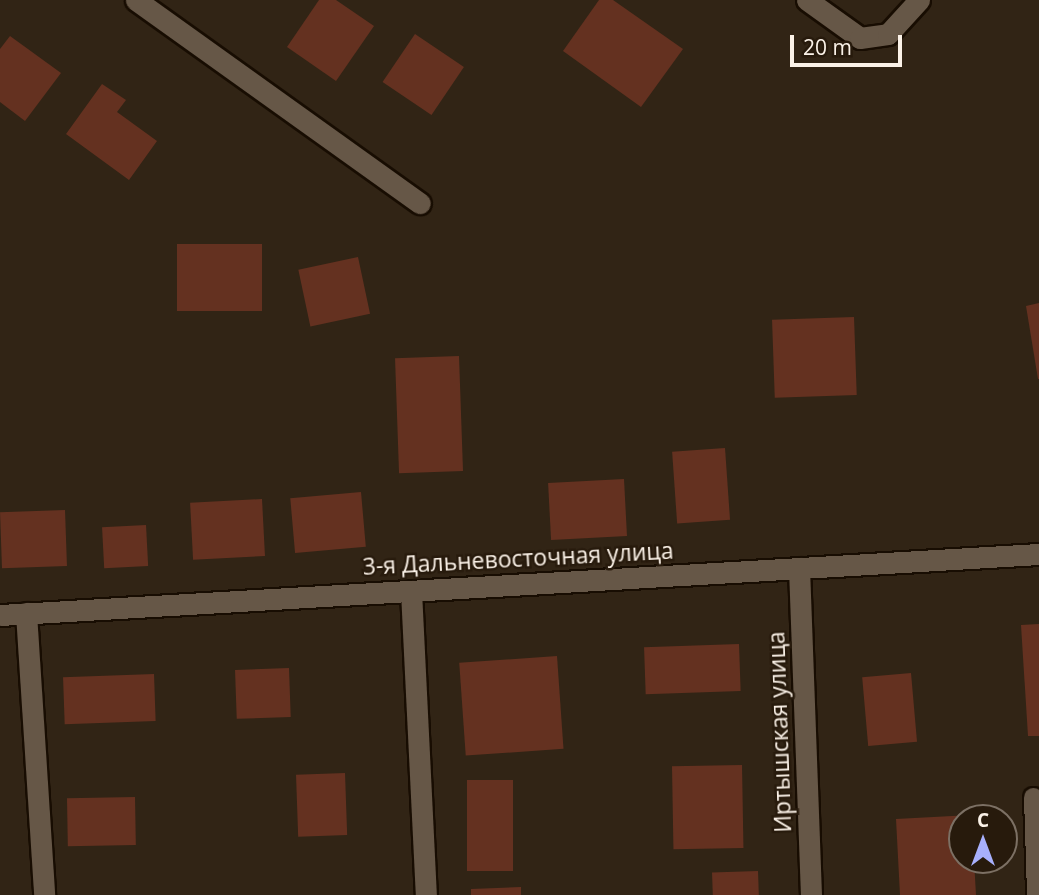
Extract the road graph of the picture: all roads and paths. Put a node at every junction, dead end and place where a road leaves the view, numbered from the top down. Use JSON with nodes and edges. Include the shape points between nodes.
{"nodes":[{"id":1,"x":136,"y":0,"type":"edge"},
{"id":2,"x":807,"y":0,"type":"edge"},
{"id":3,"x":919,"y":0,"type":"edge"},
{"id":4,"x":421,"y":203,"type":"dead end"},
{"id":5,"x":1039,"y":554,"type":"edge"},
{"id":6,"x":799,"y":568,"type":"junction"},
{"id":7,"x":411,"y":591,"type":"junction"},
{"id":8,"x":26,"y":613,"type":"junction"},
{"id":9,"x":0,"y":615,"type":"edge"},
{"id":10,"x":1033,"y":797,"type":"dead end"},
{"id":11,"x":44,"y":895,"type":"edge"},
{"id":12,"x":426,"y":895,"type":"edge"},
{"id":13,"x":811,"y":895,"type":"edge"},
{"id":14,"x":1036,"y":895,"type":"edge"}],
"edges":[{"from":1,"to":4,"type":"street"},
{"from":2,"to":3,"type":"street","via":[[860,38],[888,34]]},
{"from":5,"to":6,"type":"street","name":"3-я Дальневосточная улица"},
{"from":6,"to":7,"type":"street","name":"3-я Дальневосточная улица"},
{"from":6,"to":13,"type":"street","name":"Иртышская улица"},
{"from":7,"to":8,"type":"street","name":"3-я Дальневосточная улица"},
{"from":7,"to":12,"type":"street"},
{"from":8,"to":9,"type":"street","name":"3-я Дальневосточная улица"},
{"from":8,"to":11,"type":"street"},
{"from":10,"to":14,"type":"lane"}]}
